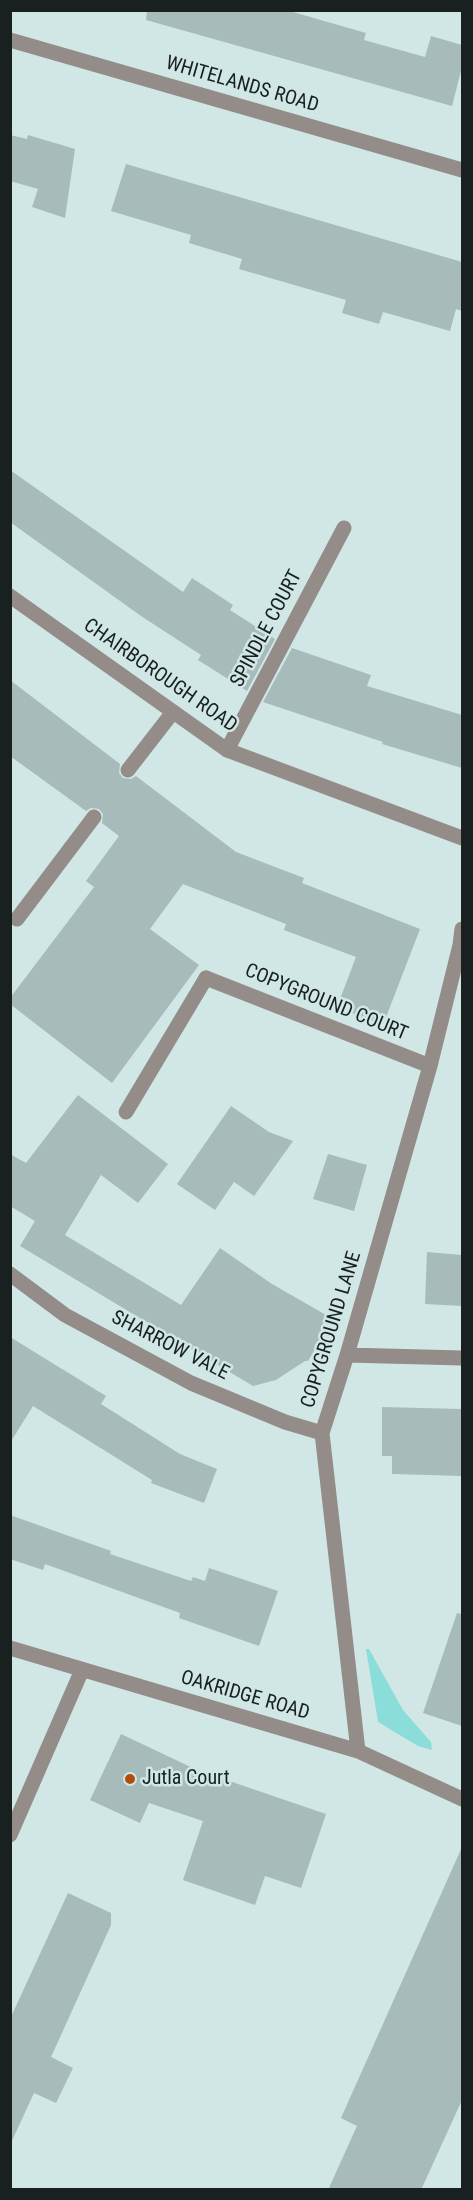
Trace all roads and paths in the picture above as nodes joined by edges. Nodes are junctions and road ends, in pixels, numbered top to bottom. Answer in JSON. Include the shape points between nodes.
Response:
{"nodes":[{"id":1,"x":10,"y":40,"type":"edge"},
{"id":2,"x":462,"y":170,"type":"edge"},
{"id":3,"x":344,"y":528,"type":"dead end"},
{"id":4,"x":10,"y":596,"type":"edge"},
{"id":5,"x":173,"y":712,"type":"junction"},
{"id":6,"x":227,"y":750,"type":"junction"},
{"id":7,"x":128,"y":770,"type":"dead end"},
{"id":8,"x":94,"y":817,"type":"dead end"},
{"id":9,"x":462,"y":838,"type":"edge"},
{"id":10,"x":17,"y":919,"type":"dead end"},
{"id":11,"x":462,"y":929,"type":"edge"},
{"id":12,"x":430,"y":1066,"type":"junction"},
{"id":13,"x":126,"y":1112,"type":"dead end"},
{"id":14,"x":10,"y":1274,"type":"edge"},
{"id":15,"x":347,"y":1355,"type":"junction"},
{"id":16,"x":462,"y":1358,"type":"edge"},
{"id":17,"x":322,"y":1433,"type":"junction"},
{"id":18,"x":10,"y":1648,"type":"edge"},
{"id":19,"x":82,"y":1670,"type":"junction"},
{"id":20,"x":358,"y":1751,"type":"junction"},
{"id":21,"x":462,"y":1799,"type":"edge"},
{"id":22,"x":10,"y":1835,"type":"edge"}],
"edges":[{"from":1,"to":2,"type":"street","name":"WHITELANDS ROAD"},
{"from":3,"to":6,"type":"street","name":"SPINDLE COURT"},
{"from":4,"to":5,"type":"street","name":"CHAIRBOROUGH ROAD"},
{"from":5,"to":6,"type":"street","name":"CHAIRBOROUGH ROAD"},
{"from":5,"to":7,"type":"street"},
{"from":6,"to":9,"type":"street","name":"CHAIRBOROUGH ROAD"},
{"from":8,"to":10,"type":"street"},
{"from":11,"to":12,"type":"street","name":"COPYGROUND LANE"},
{"from":12,"to":13,"type":"street","name":"COPYGROUND COURT","via":[[206,978]]},
{"from":12,"to":15,"type":"street","name":"COPYGROUND LANE"},
{"from":14,"to":17,"type":"street","name":"SHARROW VALE","via":[[65,1315],[191,1383]]},
{"from":15,"to":16,"type":"street"},
{"from":15,"to":17,"type":"street","name":"COPYGROUND LANE"},
{"from":17,"to":20,"type":"street","name":"COPYGROUND LANE"},
{"from":18,"to":19,"type":"street","name":"OAKRIDGE ROAD"},
{"from":19,"to":20,"type":"street","name":"OAKRIDGE ROAD"},
{"from":19,"to":22,"type":"street"},
{"from":20,"to":21,"type":"street","name":"OAKRIDGE ROAD"}]}
